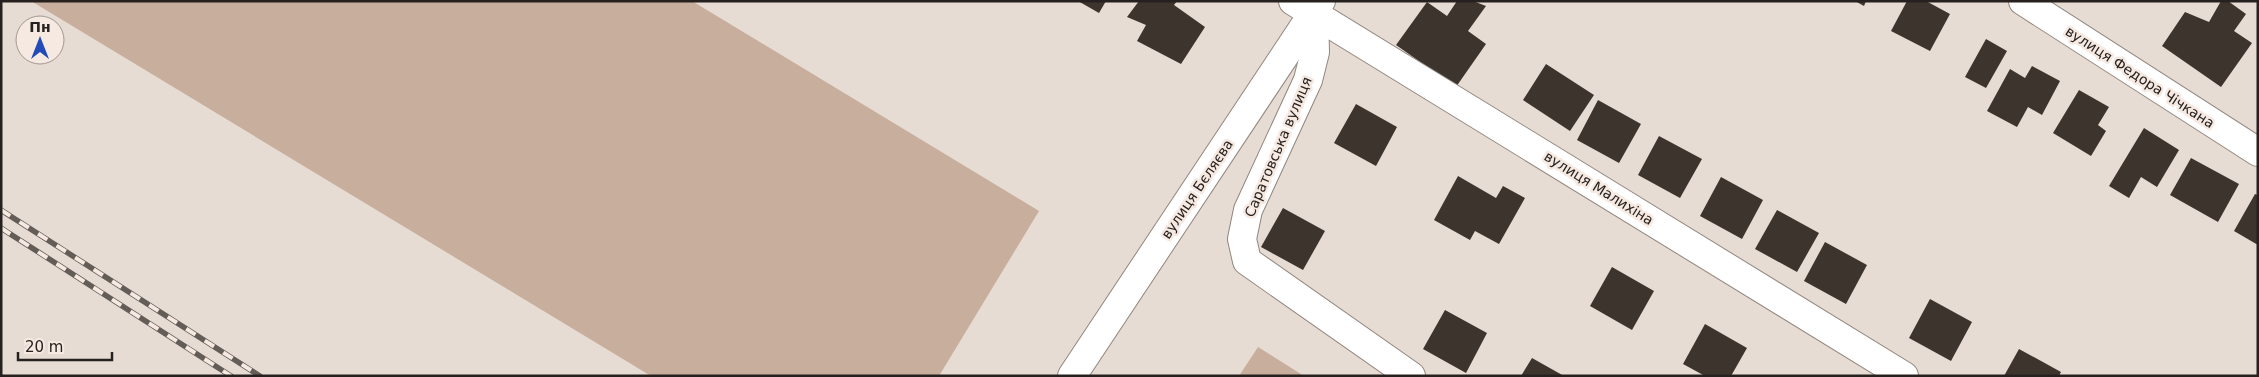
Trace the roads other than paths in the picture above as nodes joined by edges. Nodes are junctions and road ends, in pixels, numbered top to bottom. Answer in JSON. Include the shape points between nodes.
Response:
{"nodes":[{"id":1,"x":2023,"y":1,"type":"edge"},
{"id":2,"x":1309,"y":5,"type":"edge"},
{"id":3,"x":2258,"y":152,"type":"edge"},
{"id":4,"x":1072,"y":376,"type":"edge"},
{"id":5,"x":1411,"y":376,"type":"edge"},
{"id":6,"x":1904,"y":376,"type":"edge"}],
"edges":[{"from":1,"to":3,"type":"street","name":"вулиця Федора Чічкана"},
{"from":2,"to":4,"type":"street","name":"вулиця Бєляєва"},
{"from":2,"to":5,"type":"street","name":"Саратовська вулиця","via":[[1315,52],[1308,80],[1248,210],[1242,239],[1247,261]]},
{"from":2,"to":6,"type":"street","name":"вулиця Малихіна"}]}
